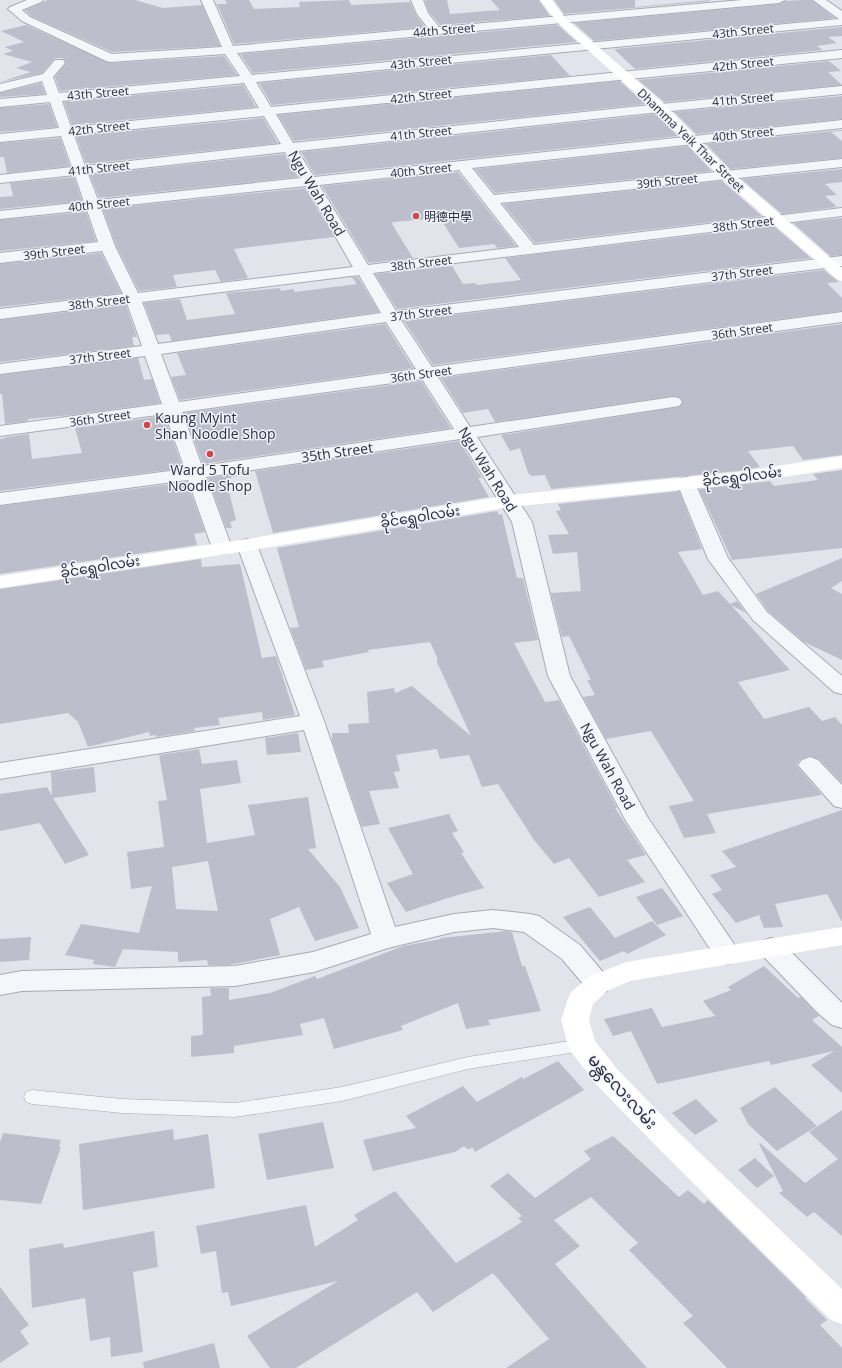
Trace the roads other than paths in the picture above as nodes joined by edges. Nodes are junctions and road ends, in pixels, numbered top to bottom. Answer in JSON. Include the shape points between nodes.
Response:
{"nodes":[{"id":1,"x":37,"y":0,"type":"edge"},
{"id":2,"x":207,"y":0,"type":"edge"},
{"id":3,"x":417,"y":0,"type":"edge"},
{"id":4,"x":546,"y":0,"type":"edge"},
{"id":5,"x":778,"y":0,"type":"edge"},
{"id":6,"x":819,"y":0,"type":"edge"},
{"id":7,"x":842,"y":16,"type":"edge"},
{"id":8,"x":561,"y":20,"type":"junction"},
{"id":9,"x":842,"y":22,"type":"edge"},
{"id":10,"x":436,"y":31,"type":"junction"},
{"id":11,"x":590,"y":46,"type":"junction"},
{"id":12,"x":229,"y":50,"type":"junction"},
{"id":13,"x":842,"y":54,"type":"edge"},
{"id":14,"x":59,"y":63,"type":"dead end"},
{"id":15,"x":623,"y":76,"type":"junction"},
{"id":16,"x":47,"y":77,"type":"junction"},
{"id":17,"x":248,"y":79,"type":"junction"},
{"id":18,"x":0,"y":88,"type":"edge"},
{"id":19,"x":842,"y":90,"type":"edge"},
{"id":20,"x":55,"y":98,"type":"junction"},
{"id":21,"x":0,"y":103,"type":"edge"},
{"id":22,"x":659,"y":106,"type":"junction"},
{"id":23,"x":268,"y":111,"type":"junction"},
{"id":24,"x":842,"y":124,"type":"edge"},
{"id":25,"x":67,"y":131,"type":"junction"},
{"id":26,"x":0,"y":138,"type":"edge"},
{"id":27,"x":690,"y":139,"type":"junction"},
{"id":28,"x":290,"y":148,"type":"junction"},
{"id":29,"x":842,"y":163,"type":"edge"},
{"id":30,"x":463,"y":166,"type":"junction"},
{"id":31,"x":80,"y":170,"type":"junction"},
{"id":32,"x":726,"y":175,"type":"junction"},
{"id":33,"x":0,"y":178,"type":"edge"},
{"id":34,"x":309,"y":181,"type":"junction"},
{"id":35,"x":491,"y":200,"type":"junction"},
{"id":36,"x":93,"y":205,"type":"junction"},
{"id":37,"x":842,"y":212,"type":"edge"},
{"id":38,"x":0,"y":215,"type":"edge"},
{"id":39,"x":776,"y":220,"type":"junction"},
{"id":40,"x":107,"y":246,"type":"junction"},
{"id":41,"x":530,"y":250,"type":"junction"},
{"id":42,"x":0,"y":258,"type":"edge"},
{"id":43,"x":842,"y":261,"type":"edge"},
{"id":44,"x":826,"y":263,"type":"junction"},
{"id":45,"x":363,"y":270,"type":"junction"},
{"id":46,"x":842,"y":276,"type":"edge"},
{"id":47,"x":133,"y":298,"type":"junction"},
{"id":48,"x":0,"y":314,"type":"edge"},
{"id":49,"x":391,"y":316,"type":"junction"},
{"id":50,"x":842,"y":317,"type":"edge"},
{"id":51,"x":152,"y":350,"type":"junction"},
{"id":52,"x":0,"y":369,"type":"edge"},
{"id":53,"x":429,"y":373,"type":"junction"},
{"id":54,"x":673,"y":402,"type":"dead end"},
{"id":55,"x":172,"y":408,"type":"junction"},
{"id":56,"x":0,"y":431,"type":"edge"},
{"id":57,"x":465,"y":433,"type":"junction"},
{"id":58,"x":842,"y":462,"type":"edge"},
{"id":59,"x":195,"y":473,"type":"junction"},
{"id":60,"x":686,"y":483,"type":"junction"},
{"id":61,"x":0,"y":499,"type":"edge"},
{"id":62,"x":510,"y":501,"type":"junction"},
{"id":63,"x":247,"y":545,"type":"junction"},
{"id":64,"x":222,"y":548,"type":"junction"},
{"id":65,"x":0,"y":582,"type":"edge"},
{"id":66,"x":840,"y":684,"type":"edge"},
{"id":67,"x":313,"y":721,"type":"junction"},
{"id":68,"x":810,"y":765,"type":"dead end"},
{"id":69,"x":0,"y":771,"type":"edge"},
{"id":70,"x":842,"y":800,"type":"edge"},
{"id":71,"x":842,"y":936,"type":"edge"},
{"id":72,"x":386,"y":939,"type":"junction"},
{"id":73,"x":771,"y":948,"type":"junction"},
{"id":74,"x":727,"y":954,"type":"junction"},
{"id":75,"x":598,"y":984,"type":"junction"},
{"id":76,"x":0,"y":985,"type":"edge"},
{"id":77,"x":842,"y":1018,"type":"edge"},
{"id":78,"x":582,"y":1045,"type":"junction"},
{"id":79,"x":32,"y":1098,"type":"dead end"},
{"id":80,"x":842,"y":1310,"type":"edge"}],
"edges":[{"from":1,"to":12,"type":"street","name":"44th Street","via":[[14,9],[26,19],[110,58]]},
{"from":2,"to":12,"type":"street","name":"Ngu Wah Road"},
{"from":3,"to":10,"type":"street","via":[[423,14]]},
{"from":4,"to":8,"type":"main road","name":"Dhamma Yeik Thar Street"},
{"from":5,"to":8,"type":"street","name":"44th Street"},
{"from":6,"to":7,"type":"street"},
{"from":8,"to":10,"type":"street","name":"44th Street"},
{"from":8,"to":11,"type":"main road","name":"Dhamma Yeik Thar Street"},
{"from":9,"to":11,"type":"street","name":"43th Street"},
{"from":10,"to":12,"type":"street","name":"44th Street"},
{"from":11,"to":15,"type":"main road","name":"Dhamma Yeik Thar Street"},
{"from":11,"to":17,"type":"street","name":"43th Street"},
{"from":12,"to":17,"type":"street","name":"Ngu Wah Road"},
{"from":13,"to":15,"type":"street","name":"42th Street"},
{"from":14,"to":16,"type":"street"},
{"from":15,"to":22,"type":"main road","name":"Dhamma Yeik Thar Street"},
{"from":15,"to":23,"type":"street","name":"42th Street"},
{"from":16,"to":18,"type":"street"},
{"from":16,"to":20,"type":"street"},
{"from":17,"to":20,"type":"street","name":"43th Street"},
{"from":17,"to":23,"type":"street","name":"Ngu Wah Road"},
{"from":19,"to":22,"type":"street","name":"41th Street"},
{"from":20,"to":21,"type":"street","name":"43th Street"},
{"from":20,"to":25,"type":"street"},
{"from":22,"to":27,"type":"main road","name":"Dhamma Yeik Thar Street"},
{"from":22,"to":28,"type":"street","name":"41th Street"},
{"from":23,"to":25,"type":"street","name":"42th Street"},
{"from":23,"to":28,"type":"street","name":"Ngu Wah Road"},
{"from":24,"to":27,"type":"street","name":"40th Street"},
{"from":25,"to":26,"type":"street","name":"42th Street"},
{"from":25,"to":31,"type":"street"},
{"from":27,"to":30,"type":"street","name":"40th Street"},
{"from":27,"to":32,"type":"main road","name":"Dhamma Yeik Thar Street"},
{"from":28,"to":31,"type":"street","name":"41th Street"},
{"from":28,"to":34,"type":"street","name":"Ngu Wah Road"},
{"from":29,"to":32,"type":"street","name":"39th Street"},
{"from":30,"to":34,"type":"street","name":"40th Street"},
{"from":30,"to":35,"type":"street"},
{"from":31,"to":33,"type":"street","name":"41th Street"},
{"from":31,"to":36,"type":"street"},
{"from":32,"to":35,"type":"street","name":"39th Street"},
{"from":32,"to":39,"type":"main road","name":"Dhamma Yeik Thar Street"},
{"from":34,"to":36,"type":"street","name":"40th Street"},
{"from":34,"to":45,"type":"street","name":"Ngu Wah Road"},
{"from":35,"to":41,"type":"street"},
{"from":36,"to":38,"type":"street","name":"40th Street"},
{"from":36,"to":40,"type":"street"},
{"from":37,"to":39,"type":"street","name":"38th Street"},
{"from":39,"to":41,"type":"street","name":"38th Street"},
{"from":39,"to":44,"type":"main road","name":"Dhamma Yeik Thar Street"},
{"from":40,"to":42,"type":"street","name":"39th Street"},
{"from":40,"to":47,"type":"street"},
{"from":41,"to":45,"type":"street","name":"38th Street"},
{"from":43,"to":44,"type":"street","name":"37th Street"},
{"from":44,"to":46,"type":"main road","name":"Dhamma Yeik Thar Street"},
{"from":44,"to":49,"type":"street","name":"37th Street"},
{"from":45,"to":47,"type":"street","name":"38th Street"},
{"from":45,"to":49,"type":"street","name":"Ngu Wah Road"},
{"from":47,"to":48,"type":"street","name":"38th Street"},
{"from":47,"to":51,"type":"street"},
{"from":49,"to":51,"type":"street","name":"37th Street"},
{"from":49,"to":53,"type":"street","name":"Ngu Wah Road"},
{"from":50,"to":53,"type":"street","name":"36th Street"},
{"from":51,"to":52,"type":"street","name":"37th Street"},
{"from":51,"to":55,"type":"street"},
{"from":53,"to":55,"type":"street","name":"36th Street"},
{"from":53,"to":57,"type":"street","name":"Ngu Wah Road"},
{"from":54,"to":57,"type":"street","name":"35th Street"},
{"from":55,"to":56,"type":"street","name":"36th Street"},
{"from":55,"to":59,"type":"street"},
{"from":57,"to":59,"type":"street","name":"35th Street"},
{"from":57,"to":62,"type":"street","name":"Ngu Wah Road"},
{"from":58,"to":60,"type":"main road","name":"ခိုင်ရွှေဝါလမ်း"},
{"from":59,"to":61,"type":"street","name":"35th Street"},
{"from":59,"to":64,"type":"street"},
{"from":60,"to":62,"type":"main road","name":"ခိုင်ရွှေဝါလမ်း"},
{"from":60,"to":66,"type":"street","via":[[718,559],[760,616]]},
{"from":62,"to":63,"type":"main road","name":"ခိုင်ရွှေဝါလမ်း"},
{"from":62,"to":74,"type":"street","name":"Ngu Wah Road","via":[[522,522],[559,676],[638,821]]},
{"from":63,"to":64,"type":"main road","name":"ခိုင်ရွှေဝါလမ်း"},
{"from":63,"to":67,"type":"street"},
{"from":64,"to":65,"type":"main road","name":"ခိုင်ရွှေဝါလမ်း"},
{"from":67,"to":69,"type":"street"},
{"from":67,"to":72,"type":"street"},
{"from":68,"to":70,"type":"street"},
{"from":71,"to":73,"type":"main road","name":"မန္တလေးလမ်း"},
{"from":72,"to":75,"type":"street","via":[[454,923],[492,919],[530,923],[571,952]]},
{"from":72,"to":76,"type":"street","via":[[314,962],[235,976],[22,981]]},
{"from":73,"to":74,"type":"main road","name":"မန္တလေးလမ်း"},
{"from":73,"to":77,"type":"street"},
{"from":74,"to":75,"type":"main road","name":"မန္တလေးလမ်း","via":[[626,972]]},
{"from":75,"to":78,"type":"main road","name":"မန္တလေးလမ်း","via":[[581,999],[575,1020]]},
{"from":78,"to":79,"type":"lane","via":[[468,1063],[342,1094],[235,1110],[122,1106]]},
{"from":78,"to":80,"type":"main road","name":"မန္တလေးလမ်း","via":[[607,1077],[662,1134]]}]}
